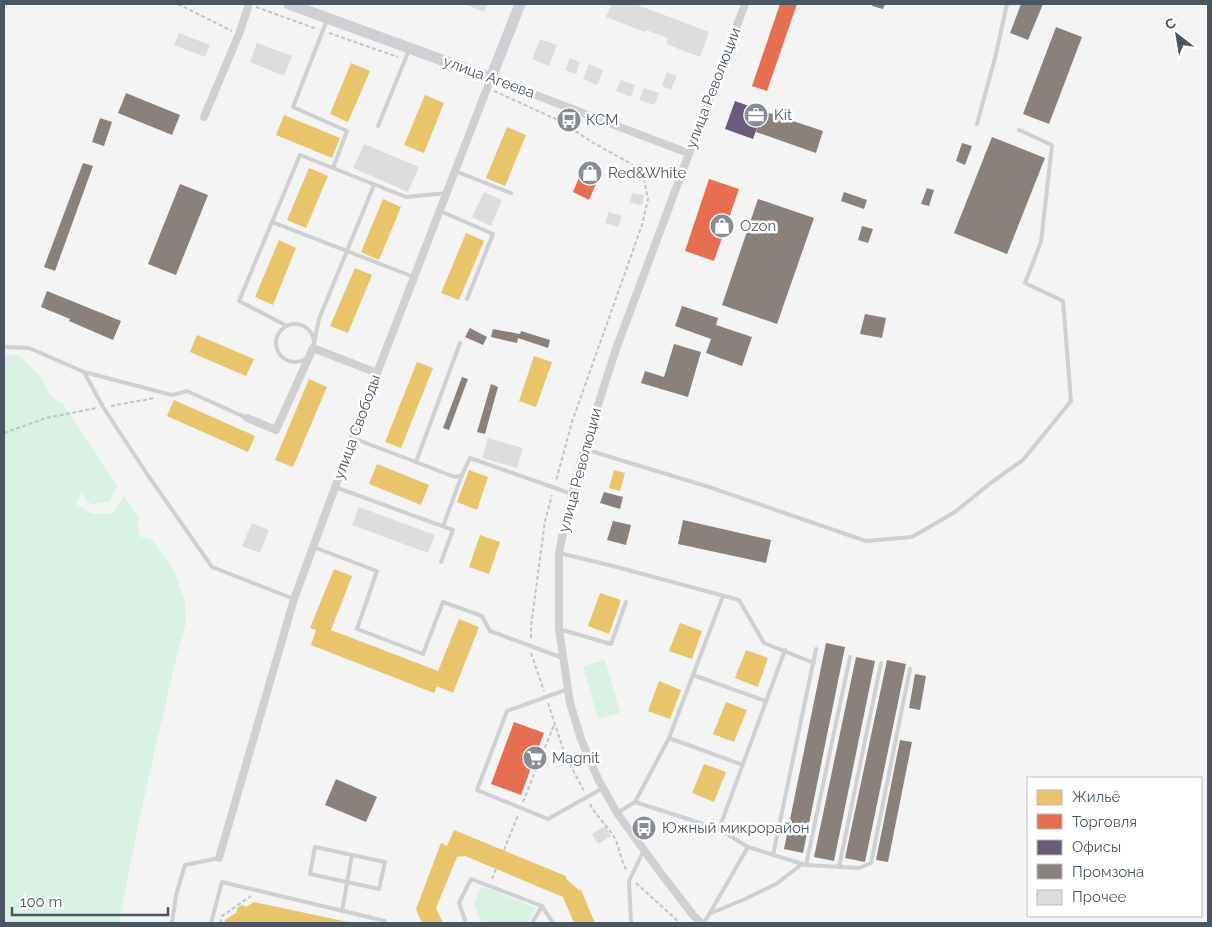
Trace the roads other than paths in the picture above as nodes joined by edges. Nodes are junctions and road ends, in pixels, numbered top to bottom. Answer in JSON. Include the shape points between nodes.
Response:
{"nodes":[{"id":1,"x":249,"y":4,"type":"edge"},
{"id":2,"x":289,"y":4,"type":"edge"},
{"id":3,"x":520,"y":4,"type":"edge"},
{"id":4,"x":745,"y":4,"type":"edge"},
{"id":5,"x":1007,"y":4,"type":"edge"},
{"id":6,"x":328,"y":18,"type":"junction"},
{"id":7,"x":410,"y":48,"type":"junction"},
{"id":8,"x":490,"y":83,"type":"junction"},
{"id":9,"x":204,"y":117,"type":"dead end"},
{"id":10,"x":977,"y":124,"type":"dead end"},
{"id":11,"x":378,"y":126,"type":"dead end"},
{"id":12,"x":1019,"y":130,"type":"dead end"},
{"id":13,"x":688,"y":153,"type":"junction"},
{"id":14,"x":333,"y":168,"type":"junction"},
{"id":15,"x":455,"y":171,"type":"junction"},
{"id":16,"x":374,"y":185,"type":"junction"},
{"id":17,"x":447,"y":193,"type":"junction"},
{"id":18,"x":511,"y":193,"type":"dead end"},
{"id":19,"x":440,"y":211,"type":"junction"},
{"id":20,"x":272,"y":222,"type":"junction"},
{"id":21,"x":347,"y":251,"type":"junction"},
{"id":22,"x":414,"y":277,"type":"junction"},
{"id":23,"x":467,"y":299,"type":"dead end"},
{"id":24,"x":287,"y":326,"type":"junction"},
{"id":25,"x":460,"y":342,"type":"dead end"},
{"id":26,"x":4,"y":347,"type":"edge"},
{"id":27,"x":313,"y":348,"type":"junction"},
{"id":28,"x":84,"y":372,"type":"junction"},
{"id":29,"x":377,"y":372,"type":"junction"},
{"id":30,"x":247,"y":418,"type":"joint"},
{"id":31,"x":353,"y":438,"type":"junction"},
{"id":32,"x":584,"y":449,"type":"junction"},
{"id":33,"x":416,"y":462,"type":"junction"},
{"id":34,"x":462,"y":475,"type":"junction"},
{"id":35,"x":335,"y":487,"type":"junction"},
{"id":36,"x":572,"y":494,"type":"junction"},
{"id":37,"x":443,"y":526,"type":"junction"},
{"id":38,"x":313,"y":547,"type":"junction"},
{"id":39,"x":559,"y":553,"type":"junction"},
{"id":40,"x":441,"y":562,"type":"dead end"},
{"id":41,"x":723,"y":596,"type":"junction"},
{"id":42,"x":294,"y":599,"type":"junction"},
{"id":43,"x":626,"y":602,"type":"dead end"},
{"id":44,"x":559,"y":629,"type":"junction"},
{"id":45,"x":816,"y":649,"type":"dead end"},
{"id":46,"x":785,"y":650,"type":"junction"},
{"id":47,"x":850,"y":657,"type":"dead end"},
{"id":48,"x":564,"y":658,"type":"junction"},
{"id":49,"x":814,"y":663,"type":"junction"},
{"id":50,"x":880,"y":663,"type":"dead end"},
{"id":51,"x":910,"y":669,"type":"dead end"},
{"id":52,"x":693,"y":675,"type":"junction"},
{"id":53,"x":568,"y":689,"type":"junction"},
{"id":54,"x":766,"y":701,"type":"junction"},
{"id":55,"x":669,"y":738,"type":"junction"},
{"id":56,"x":743,"y":765,"type":"junction"},
{"id":57,"x":604,"y":788,"type":"junction"},
{"id":58,"x":635,"y":802,"type":"junction"},
{"id":59,"x":617,"y":813,"type":"junction"},
{"id":60,"x":719,"y":829,"type":"junction"},
{"id":61,"x":748,"y":847,"type":"junction"},
{"id":62,"x":644,"y":850,"type":"junction"},
{"id":63,"x":352,"y":855,"type":"junction"},
{"id":64,"x":773,"y":855,"type":"junction"},
{"id":65,"x":219,"y":858,"type":"joint"},
{"id":66,"x":804,"y":864,"type":"junction"},
{"id":67,"x":839,"y":867,"type":"junction"},
{"id":68,"x":347,"y":882,"type":"junction"},
{"id":69,"x":542,"y":906,"type":"junction"},
{"id":70,"x":342,"y":911,"type":"junction"},
{"id":71,"x":709,"y":914,"type":"junction"},
{"id":72,"x":385,"y":921,"type":"dead end"},
{"id":73,"x":172,"y":923,"type":"edge"},
{"id":74,"x":211,"y":923,"type":"edge"},
{"id":75,"x":466,"y":923,"type":"edge"},
{"id":76,"x":532,"y":923,"type":"edge"},
{"id":77,"x":553,"y":923,"type":"edge"},
{"id":78,"x":630,"y":923,"type":"edge"},
{"id":79,"x":702,"y":923,"type":"edge"}],
"edges":[{"from":1,"to":9,"type":"street"},
{"from":2,"to":6,"type":"street","name":"улица Агеева"},
{"from":3,"to":8,"type":"street","name":"улица Свободы"},
{"from":4,"to":13,"type":"street","name":"улица Революции"},
{"from":5,"to":10,"type":"lane"},
{"from":6,"to":7,"type":"street","name":"улица Агеева"},
{"from":6,"to":14,"type":"lane","via":[[293,107],[347,131]]},
{"from":7,"to":8,"type":"street","name":"улица Агеева"},
{"from":7,"to":11,"type":"lane"},
{"from":8,"to":13,"type":"street","name":"улица Агеева"},
{"from":8,"to":15,"type":"street","name":"улица Свободы"},
{"from":12,"to":32,"type":"lane","via":[[1052,145],[1041,242],[1025,283],[1063,301],[1071,401],[1024,460],[955,512],[912,537],[866,541]]},
{"from":13,"to":32,"type":"street","name":"улица Революции","via":[[616,349]]},
{"from":14,"to":16,"type":"lane"},
{"from":14,"to":20,"type":"lane","via":[[300,155]]},
{"from":15,"to":17,"type":"street","name":"улица Свободы"},
{"from":15,"to":18,"type":"lane"},
{"from":16,"to":17,"type":"lane","via":[[406,197]]},
{"from":16,"to":21,"type":"lane"},
{"from":17,"to":19,"type":"street","name":"улица Свободы"},
{"from":19,"to":22,"type":"street","name":"улица Свободы"},
{"from":19,"to":23,"type":"lane","via":[[493,234]]},
{"from":20,"to":21,"type":"lane"},
{"from":20,"to":24,"type":"lane","via":[[239,301]]},
{"from":21,"to":22,"type":"lane"},
{"from":21,"to":27,"type":"lane","via":[[319,319]]},
{"from":22,"to":29,"type":"street","name":"улица Свободы"},
{"from":24,"to":27,"type":"lane","via":[[305,327],[312,336]]},
{"from":24,"to":27,"type":"lane","via":[[276,340],[282,357],[300,361]]},
{"from":25,"to":33,"type":"lane"},
{"from":26,"to":28,"type":"lane","via":[[29,348]]},
{"from":27,"to":29,"type":"street"},
{"from":27,"to":30,"type":"street","via":[[276,430]]},
{"from":28,"to":30,"type":"lane","via":[[172,395],[187,391]]},
{"from":28,"to":42,"type":"lane","via":[[103,407],[212,567]]},
{"from":29,"to":31,"type":"street","name":"улица Свободы"},
{"from":31,"to":33,"type":"lane"},
{"from":31,"to":35,"type":"street","name":"улица Свободы"},
{"from":32,"to":36,"type":"street","name":"улица Революции"},
{"from":33,"to":34,"type":"lane","via":[[455,477]]},
{"from":34,"to":36,"type":"lane","via":[[470,458]]},
{"from":34,"to":37,"type":"lane"},
{"from":35,"to":37,"type":"lane"},
{"from":35,"to":38,"type":"street","name":"улица Свободы"},
{"from":36,"to":39,"type":"street","name":"улица Революции"},
{"from":37,"to":40,"type":"lane","via":[[453,530]]},
{"from":38,"to":42,"type":"street","name":"улица Свободы"},
{"from":38,"to":48,"type":"lane","via":[[377,571],[357,629],[423,654],[444,602],[482,616],[490,631]]},
{"from":39,"to":41,"type":"lane"},
{"from":39,"to":44,"type":"street","name":"улица Революции"},
{"from":41,"to":46,"type":"lane","via":[[739,600],[764,643]]},
{"from":41,"to":52,"type":"lane"},
{"from":42,"to":65,"type":"street","name":"улица Свободы"},
{"from":43,"to":44,"type":"lane","via":[[611,644]]},
{"from":44,"to":48,"type":"street","name":"улица Революции"},
{"from":45,"to":49,"type":"lane"},
{"from":46,"to":49,"type":"lane"},
{"from":46,"to":54,"type":"lane"},
{"from":47,"to":66,"type":"lane"},
{"from":48,"to":53,"type":"street","name":"улица Революции"},
{"from":49,"to":64,"type":"lane"},
{"from":50,"to":67,"type":"lane"},
{"from":51,"to":67,"type":"lane","via":[[871,863],[859,868]]},
{"from":52,"to":54,"type":"lane"},
{"from":52,"to":55,"type":"lane"},
{"from":53,"to":57,"type":"street","name":"улица Революции","via":[[581,739]]},
{"from":53,"to":57,"type":"lane","via":[[507,711],[477,790],[548,819]]},
{"from":54,"to":56,"type":"lane"},
{"from":55,"to":56,"type":"lane"},
{"from":55,"to":58,"type":"lane"},
{"from":56,"to":60,"type":"lane"},
{"from":57,"to":59,"type":"street","name":"улица Революции"},
{"from":58,"to":59,"type":"lane"},
{"from":58,"to":60,"type":"lane"},
{"from":59,"to":62,"type":"street","name":"улица Революции"},
{"from":60,"to":61,"type":"lane"},
{"from":61,"to":64,"type":"lane"},
{"from":61,"to":71,"type":"lane"},
{"from":62,"to":78,"type":"lane","via":[[629,881]]},
{"from":62,"to":79,"type":"street","name":"улица Революции"},
{"from":63,"to":68,"type":"lane"},
{"from":63,"to":68,"type":"lane","via":[[385,862],[379,889]]},
{"from":63,"to":68,"type":"lane","via":[[315,847],[310,874]]},
{"from":64,"to":66,"type":"lane"},
{"from":65,"to":73,"type":"lane","via":[[185,865]]},
{"from":66,"to":67,"type":"lane"},
{"from":66,"to":71,"type":"lane","via":[[776,884]]},
{"from":68,"to":70,"type":"lane"},
{"from":69,"to":75,"type":"lane","via":[[471,879],[459,903]]},
{"from":69,"to":76,"type":"lane"},
{"from":69,"to":77,"type":"lane"},
{"from":70,"to":72,"type":"lane"},
{"from":70,"to":74,"type":"lane","via":[[222,882]]},
{"from":71,"to":79,"type":"lane"}]}
